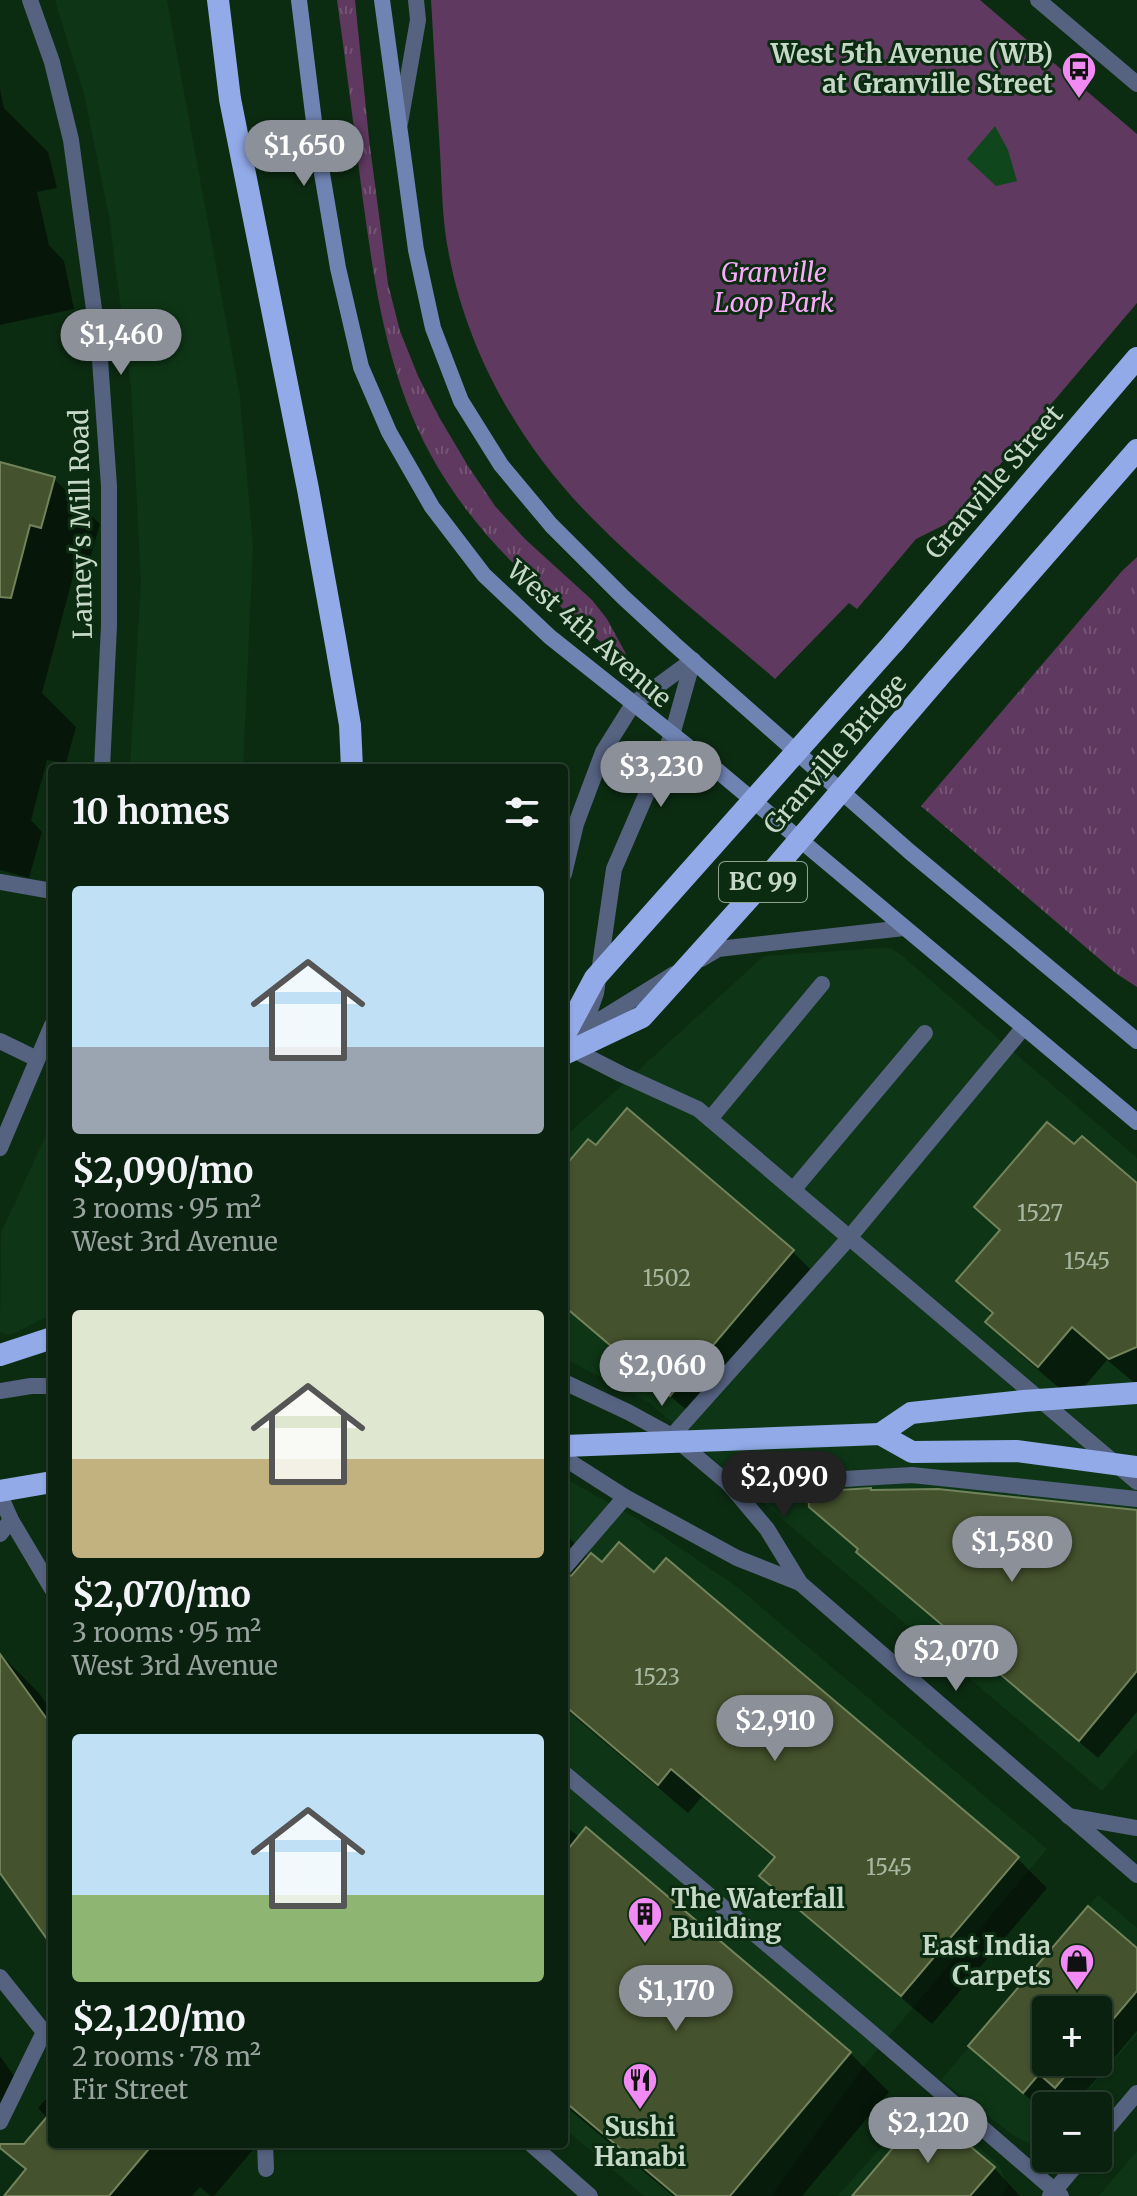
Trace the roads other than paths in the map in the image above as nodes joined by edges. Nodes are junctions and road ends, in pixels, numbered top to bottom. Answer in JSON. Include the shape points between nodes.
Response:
{"nodes":[{"id":1,"x":30,"y":0,"type":"edge"},
{"id":2,"x":218,"y":0,"type":"edge"},
{"id":3,"x":299,"y":0,"type":"edge"},
{"id":4,"x":382,"y":0,"type":"edge"},
{"id":5,"x":416,"y":0,"type":"edge"},
{"id":6,"x":1038,"y":0,"type":"edge"},
{"id":7,"x":1137,"y":84,"type":"edge"},
{"id":8,"x":399,"y":128,"type":"junction"},
{"id":9,"x":1137,"y":358,"type":"edge"},
{"id":10,"x":1137,"y":450,"type":"edge"},
{"id":11,"x":894,"y":642,"type":"joint"},
{"id":12,"x":693,"y":660,"type":"junction"},
{"id":13,"x":633,"y":704,"type":"junction"},
{"id":14,"x":672,"y":735,"type":"junction"},
{"id":15,"x":102,"y":764,"type":"edge"},
{"id":16,"x":352,"y":764,"type":"edge"},
{"id":17,"x":568,"y":857,"type":"edge"},
{"id":18,"x":0,"y":882,"type":"edge"},
{"id":19,"x":48,"y":890,"type":"edge"},
{"id":20,"x":904,"y":928,"type":"junction"},
{"id":21,"x":822,"y":984,"type":"dead end"},
{"id":22,"x":1024,"y":1027,"type":"junction"},
{"id":23,"x":925,"y":1033,"type":"dead end"},
{"id":24,"x":48,"y":1034,"type":"edge"},
{"id":25,"x":0,"y":1041,"type":"edge"},
{"id":26,"x":1137,"y":1041,"type":"edge"},
{"id":27,"x":568,"y":1042,"type":"edge"},
{"id":28,"x":37,"y":1059,"type":"junction"},
{"id":29,"x":710,"y":1119,"type":"junction"},
{"id":30,"x":1137,"y":1122,"type":"edge"},
{"id":31,"x":0,"y":1148,"type":"edge"},
{"id":32,"x":793,"y":1190,"type":"junction"},
{"id":33,"x":849,"y":1238,"type":"junction"},
{"id":34,"x":48,"y":1335,"type":"edge"},
{"id":35,"x":0,"y":1355,"type":"edge"},
{"id":36,"x":48,"y":1377,"type":"edge"},
{"id":37,"x":568,"y":1384,"type":"edge"},
{"id":38,"x":31,"y":1386,"type":"junction"},
{"id":39,"x":48,"y":1386,"type":"edge"},
{"id":40,"x":0,"y":1391,"type":"edge"},
{"id":41,"x":1137,"y":1393,"type":"edge"},
{"id":42,"x":880,"y":1434,"type":"junction"},
{"id":43,"x":672,"y":1436,"type":"junction"},
{"id":44,"x":568,"y":1446,"type":"edge"},
{"id":45,"x":568,"y":1461,"type":"edge"},
{"id":46,"x":1137,"y":1467,"type":"edge"},
{"id":47,"x":1137,"y":1482,"type":"edge"},
{"id":48,"x":48,"y":1483,"type":"edge"},
{"id":49,"x":729,"y":1484,"type":"junction"},
{"id":50,"x":0,"y":1493,"type":"edge"},
{"id":51,"x":625,"y":1497,"type":"junction"},
{"id":52,"x":1137,"y":1499,"type":"edge"},
{"id":53,"x":11,"y":1520,"type":"junction"},
{"id":54,"x":0,"y":1534,"type":"edge"},
{"id":55,"x":568,"y":1563,"type":"edge"},
{"id":56,"x":48,"y":1582,"type":"edge"},
{"id":57,"x":800,"y":1583,"type":"junction"},
{"id":58,"x":568,"y":1776,"type":"edge"},
{"id":59,"x":1067,"y":1816,"type":"junction"},
{"id":60,"x":1137,"y":1828,"type":"edge"},
{"id":61,"x":1137,"y":1875,"type":"edge"},
{"id":62,"x":0,"y":1977,"type":"edge"},
{"id":63,"x":48,"y":2032,"type":"edge"},
{"id":64,"x":1137,"y":2093,"type":"edge"},
{"id":65,"x":0,"y":2122,"type":"edge"},
{"id":66,"x":1112,"y":2122,"type":"edge"},
{"id":67,"x":265,"y":2148,"type":"edge"},
{"id":68,"x":536,"y":2148,"type":"edge"},
{"id":69,"x":266,"y":2169,"type":"dead end"},
{"id":70,"x":1072,"y":2172,"type":"edge"},
{"id":71,"x":1055,"y":2194,"type":"edge"},
{"id":72,"x":590,"y":2196,"type":"edge"}],
"edges":[{"from":1,"to":15,"type":"street","name":"Lamey's Mill Road","via":[[71,140],[99,346],[109,486]]},
{"from":2,"to":16,"type":"highway","via":[[230,99],[311,505],[350,725]]},
{"from":3,"to":13,"type":"main road","name":"West 4th Avenue","via":[[338,268],[361,367],[389,432],[432,507],[484,575]]},
{"from":4,"to":8,"type":"main road","name":"West 4th Avenue"},
{"from":5,"to":8,"type":"street","via":[[418,20]]},
{"from":6,"to":7,"type":"street"},
{"from":8,"to":12,"type":"main road","name":"West 4th Avenue","via":[[433,328],[461,401],[501,465],[551,525]]},
{"from":9,"to":11,"type":"highway","name":"Granville Street","number":"BC 99"},
{"from":10,"to":27,"type":"highway","name":"Granville Bridge","number":"BC 99","bridge":true,"via":[[642,1017]]},
{"from":11,"to":27,"type":"highway","name":"Granville Bridge","number":"BC 99","bridge":true,"via":[[595,978]]},
{"from":12,"to":13,"type":"street"},
{"from":12,"to":14,"type":"street"},
{"from":12,"to":26,"type":"main road","name":"West 4th Avenue","via":[[910,852]]},
{"from":13,"to":14,"type":"main road","name":"West 4th Avenue"},
{"from":13,"to":17,"type":"street","via":[[603,752]]},
{"from":14,"to":20,"type":"main road","name":"West 4th Avenue"},
{"from":14,"to":27,"type":"street","via":[[614,869],[596,993]]},
{"from":18,"to":19,"type":"street"},
{"from":20,"to":22,"type":"main road","name":"West 4th Avenue"},
{"from":20,"to":27,"type":"street","via":[[718,949]]},
{"from":21,"to":29,"type":"street"},
{"from":22,"to":30,"type":"main road","name":"West 4th Avenue"},
{"from":22,"to":33,"type":"street"},
{"from":23,"to":32,"type":"street"},
{"from":24,"to":28,"type":"street"},
{"from":25,"to":28,"type":"street"},
{"from":27,"to":29,"type":"street"},
{"from":28,"to":31,"type":"street"},
{"from":29,"to":32,"type":"street"},
{"from":32,"to":33,"type":"street"},
{"from":33,"to":43,"type":"street"},
{"from":33,"to":47,"type":"street"},
{"from":34,"to":35,"type":"highway"},
{"from":36,"to":38,"type":"street"},
{"from":37,"to":43,"type":"street"},
{"from":38,"to":39,"type":"street"},
{"from":38,"to":40,"type":"street"},
{"from":41,"to":42,"type":"highway","bridge":true,"via":[[911,1413]]},
{"from":42,"to":44,"type":"highway","bridge":true},
{"from":42,"to":46,"type":"highway","bridge":true,"via":[[912,1452],[1016,1451]]},
{"from":43,"to":49,"type":"street"},
{"from":45,"to":51,"type":"street"},
{"from":48,"to":50,"type":"highway"},
{"from":49,"to":52,"type":"street","via":[[912,1475]]},
{"from":49,"to":57,"type":"street","via":[[767,1529]]},
{"from":50,"to":53,"type":"street"},
{"from":51,"to":55,"type":"street"},
{"from":51,"to":57,"type":"street","via":[[737,1558]]},
{"from":53,"to":54,"type":"street"},
{"from":53,"to":56,"type":"street"},
{"from":57,"to":59,"type":"street"},
{"from":58,"to":71,"type":"street"},
{"from":59,"to":60,"type":"street"},
{"from":59,"to":61,"type":"street"},
{"from":62,"to":63,"type":"street"},
{"from":63,"to":65,"type":"street"},
{"from":64,"to":66,"type":"street"},
{"from":67,"to":69,"type":"street"},
{"from":68,"to":72,"type":"street"},
{"from":70,"to":71,"type":"street"}]}
